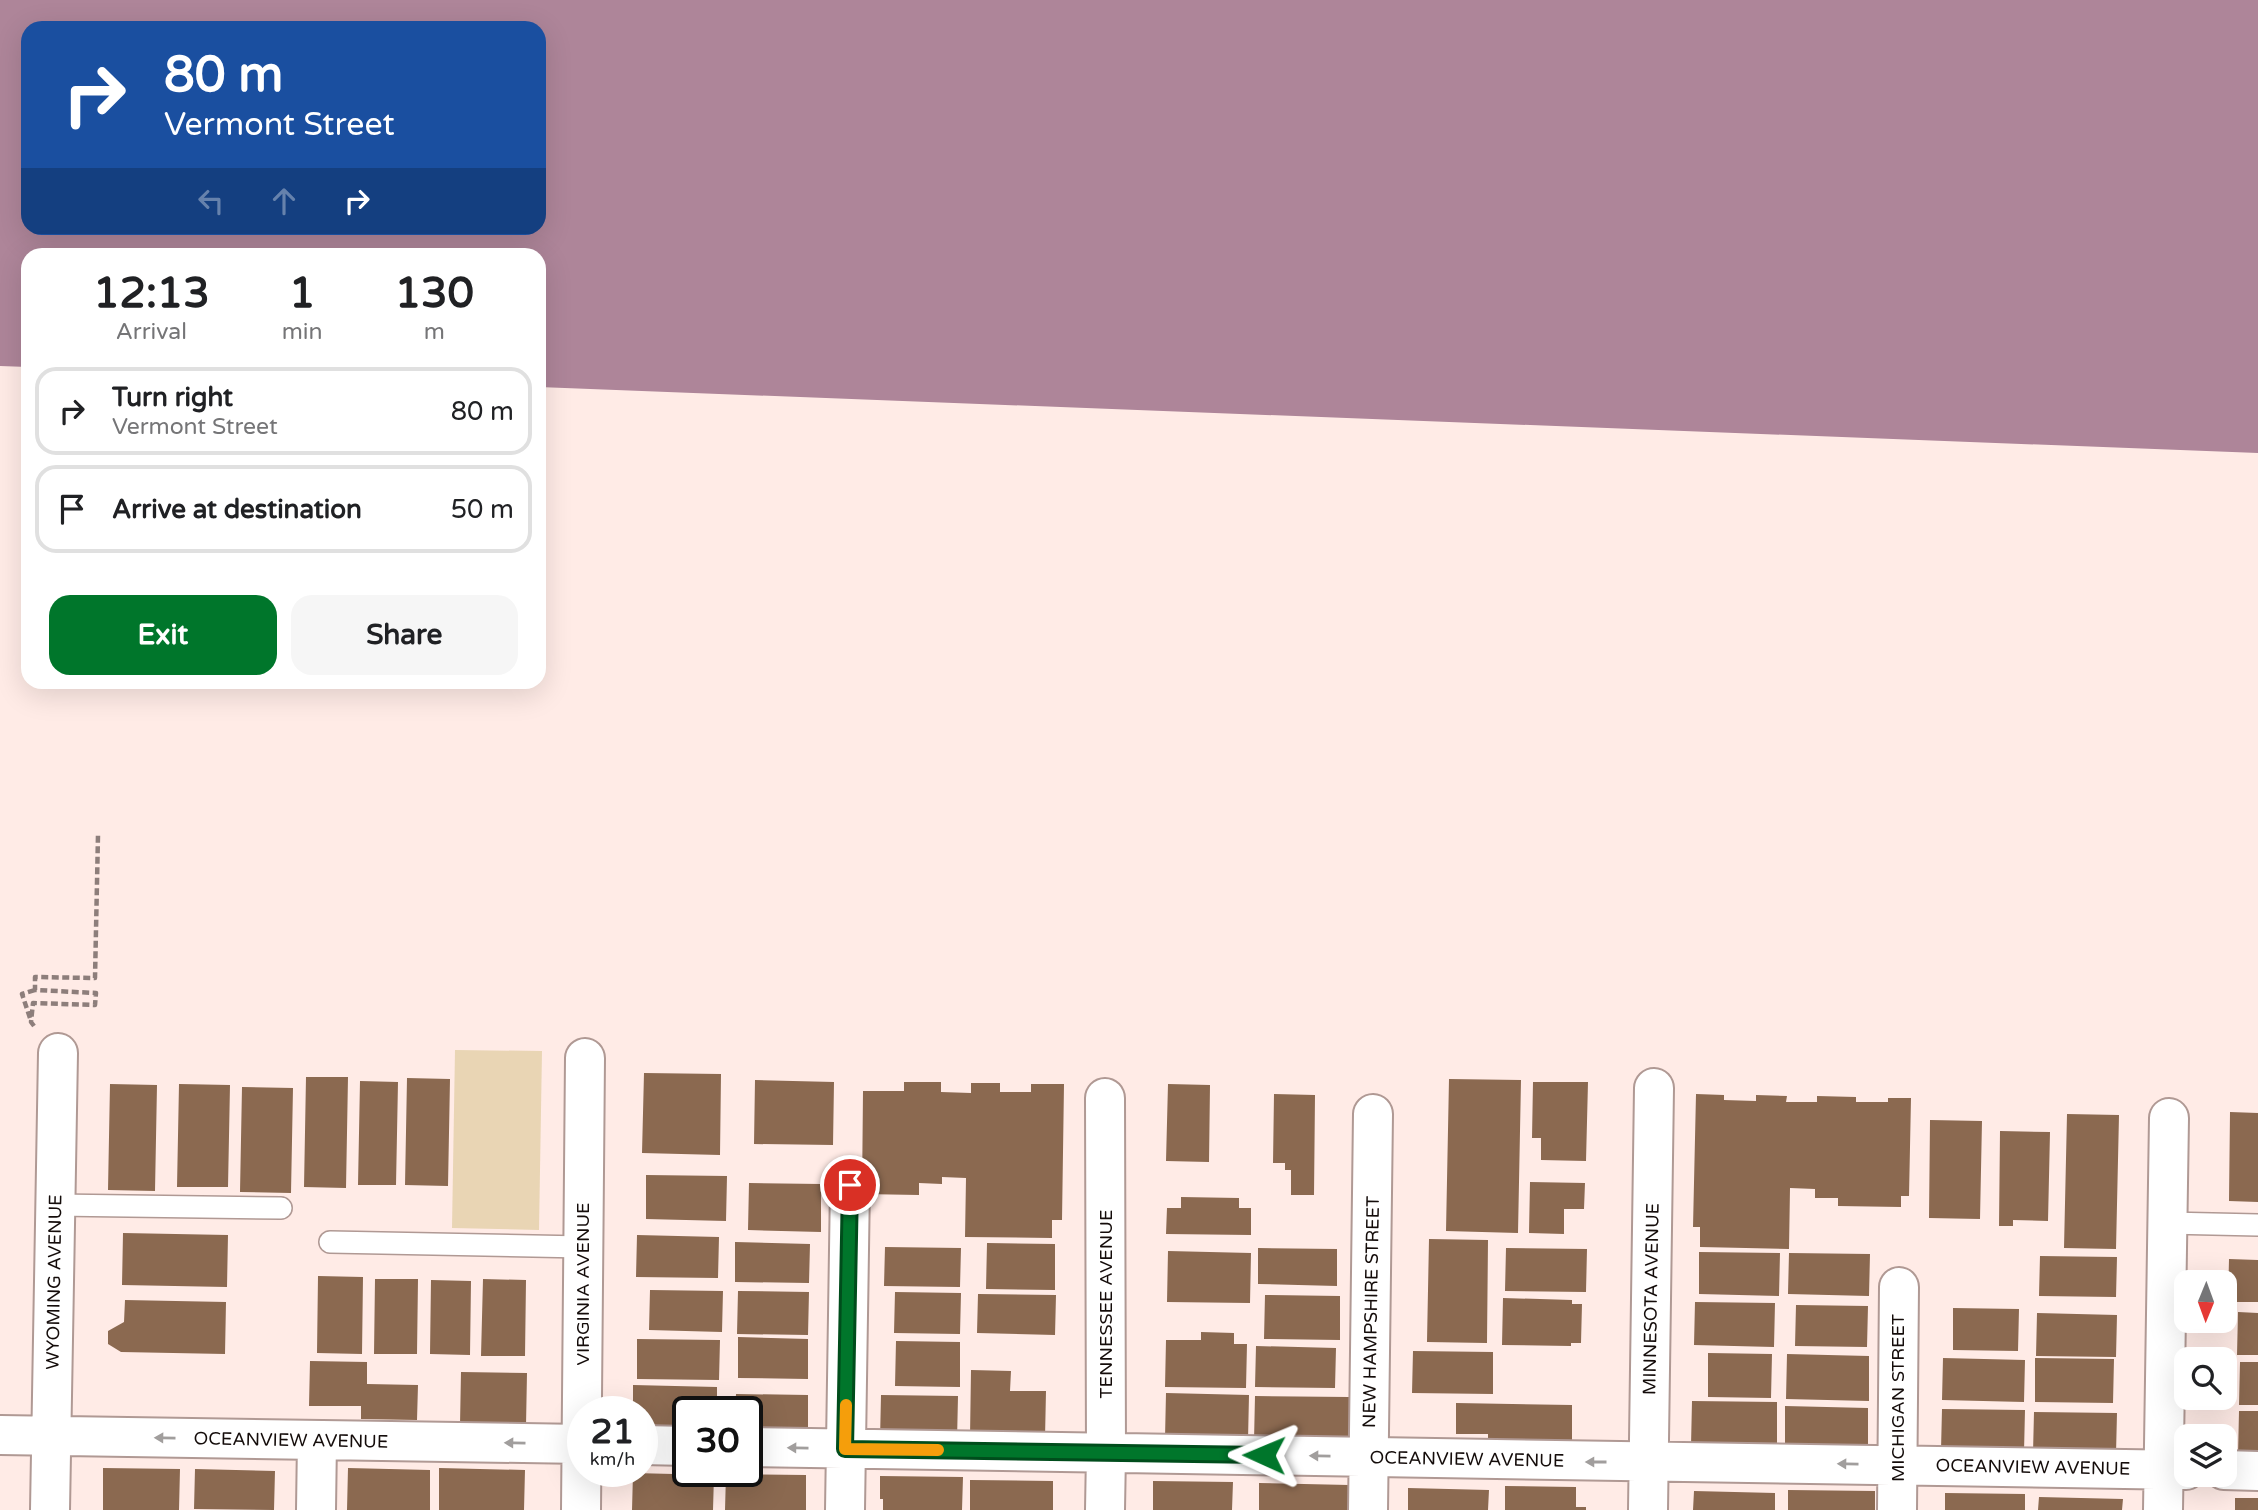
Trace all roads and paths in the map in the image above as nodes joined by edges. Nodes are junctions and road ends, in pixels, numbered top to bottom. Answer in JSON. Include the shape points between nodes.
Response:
{"nodes":[{"id":1,"x":98,"y":835,"type":"dead end"},
{"id":2,"x":35,"y":990,"type":"junction"},
{"id":3,"x":31,"y":1022,"type":"junction"},
{"id":4,"x":58,"y":1053,"type":"joint"},
{"id":5,"x":585,"y":1058,"type":"dead end"},
{"id":6,"x":1654,"y":1088,"type":"dead end"},
{"id":7,"x":1105,"y":1098,"type":"dead end"},
{"id":8,"x":1373,"y":1114,"type":"dead end"},
{"id":9,"x":2169,"y":1118,"type":"dead end"},
{"id":10,"x":850,"y":1185,"type":"dead end"},
{"id":11,"x":55,"y":1205,"type":"junction"},
{"id":12,"x":281,"y":1208,"type":"dead end"},
{"id":13,"x":2167,"y":1223,"type":"junction"},
{"id":14,"x":2258,"y":1224,"type":"edge"},
{"id":15,"x":330,"y":1242,"type":"dead end"},
{"id":16,"x":583,"y":1247,"type":"junction"},
{"id":17,"x":1899,"y":1287,"type":"dead end"},
{"id":18,"x":582,"y":1396,"type":"edge"},
{"id":19,"x":0,"y":1435,"type":"edge"},
{"id":20,"x":51,"y":1436,"type":"junction"},
{"id":21,"x":317,"y":1440,"type":"junction"},
{"id":22,"x":567,"y":1444,"type":"edge"},
{"id":23,"x":763,"y":1447,"type":"edge"},
{"id":24,"x":845,"y":1449,"type":"junction"},
{"id":25,"x":1106,"y":1453,"type":"junction"},
{"id":26,"x":1370,"y":1457,"type":"junction"},
{"id":27,"x":1648,"y":1461,"type":"junction"},
{"id":28,"x":1898,"y":1465,"type":"junction"},
{"id":29,"x":2174,"y":1469,"type":"edge"},
{"id":30,"x":2237,"y":1470,"type":"edge"},
{"id":31,"x":2258,"y":1471,"type":"edge"},
{"id":32,"x":581,"y":1487,"type":"edge"},
{"id":33,"x":50,"y":1510,"type":"edge"},
{"id":34,"x":316,"y":1510,"type":"edge"},
{"id":35,"x":581,"y":1510,"type":"edge"},
{"id":36,"x":845,"y":1510,"type":"edge"},
{"id":37,"x":1105,"y":1510,"type":"edge"},
{"id":38,"x":1368,"y":1510,"type":"edge"},
{"id":39,"x":1648,"y":1510,"type":"edge"},
{"id":40,"x":1897,"y":1510,"type":"edge"},
{"id":41,"x":2163,"y":1510,"type":"edge"}],
"edges":[{"from":1,"to":2,"type":"path","via":[[94,978],[35,976]]},
{"from":2,"to":3,"type":"path","via":[[22,994]]},
{"from":2,"to":3,"type":"path","via":[[96,993],[94,1005],[33,1003]]},
{"from":3,"to":4,"type":"path"},
{"from":4,"to":11,"type":"street","name":"WYOMING AVENUE"},
{"from":5,"to":16,"type":"street","name":"VIRGINIA AVENUE"},
{"from":6,"to":27,"type":"street","name":"MINNESOTA AVENUE"},
{"from":7,"to":25,"type":"street","name":"TENNESSEE AVENUE"},
{"from":8,"to":26,"type":"street","name":"NEW HAMPSHIRE STREET"},
{"from":9,"to":13,"type":"street"},
{"from":10,"to":24,"type":"street"},
{"from":11,"to":12,"type":"lane"},
{"from":11,"to":20,"type":"street","name":"WYOMING AVENUE"},
{"from":13,"to":14,"type":"lane"},
{"from":13,"to":29,"type":"street"},
{"from":15,"to":16,"type":"lane"},
{"from":16,"to":18,"type":"street","name":"VIRGINIA AVENUE"},
{"from":17,"to":28,"type":"street","name":"MICHIGAN STREET"},
{"from":19,"to":20,"type":"street","name":"OCEANVIEW AVENUE"},
{"from":21,"to":20,"type":"street","name":"OCEANVIEW AVENUE","one_way":true},
{"from":20,"to":33,"type":"street","name":"WYOMING AVENUE"},
{"from":22,"to":21,"type":"street","name":"OCEANVIEW AVENUE","one_way":true},
{"from":21,"to":34,"type":"street"},
{"from":24,"to":23,"type":"street","name":"OCEANVIEW AVENUE","one_way":true},
{"from":24,"to":25,"type":"street","name":"OCEANVIEW AVENUE"},
{"from":24,"to":36,"type":"street"},
{"from":26,"to":25,"type":"street","name":"OCEANVIEW AVENUE","one_way":true},
{"from":25,"to":37,"type":"street","name":"TENNESSEE AVENUE"},
{"from":27,"to":26,"type":"street","name":"OCEANVIEW AVENUE","one_way":true},
{"from":26,"to":38,"type":"street","name":"NEW HAMPSHIRE STREET"},
{"from":28,"to":27,"type":"street","name":"OCEANVIEW AVENUE","one_way":true},
{"from":27,"to":39,"type":"street","name":"MINNESOTA AVENUE"},
{"from":28,"to":29,"type":"street","name":"OCEANVIEW AVENUE"},
{"from":28,"to":40,"type":"street","name":"MICHIGAN STREET"},
{"from":29,"to":41,"type":"street"},
{"from":30,"to":31,"type":"street"},
{"from":32,"to":35,"type":"street","name":"VIRGINIA AVENUE"}]}
